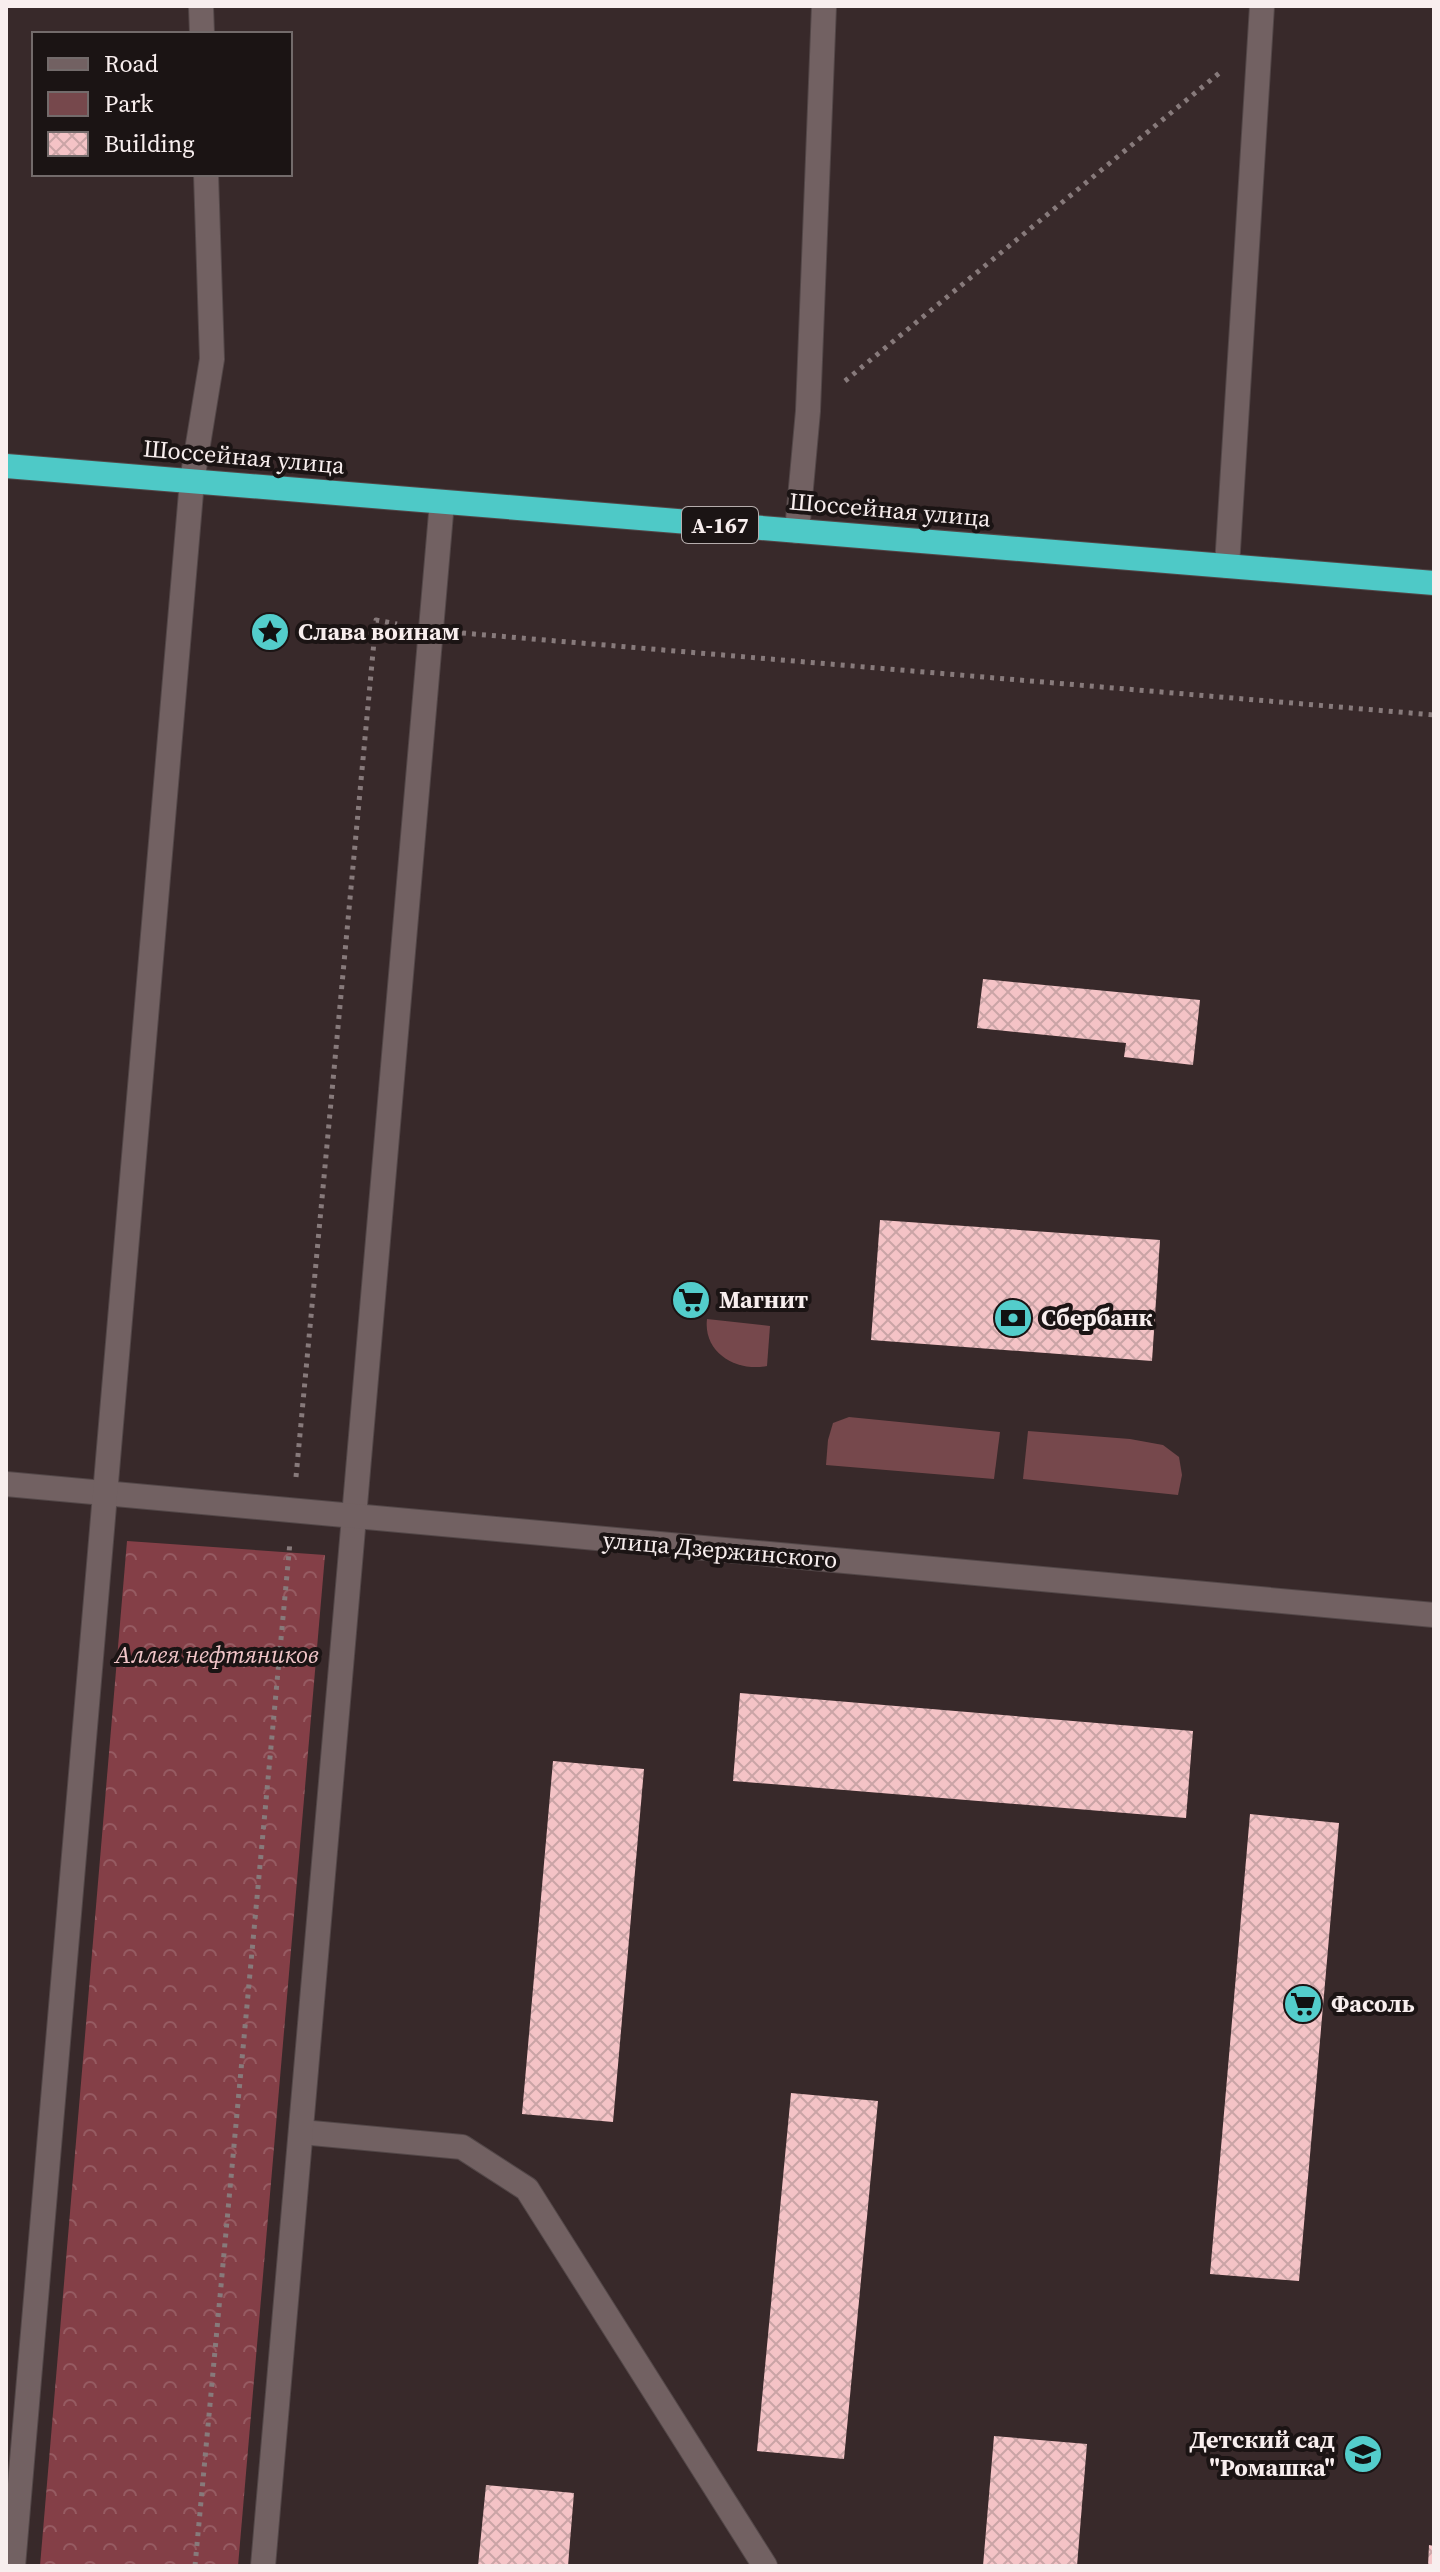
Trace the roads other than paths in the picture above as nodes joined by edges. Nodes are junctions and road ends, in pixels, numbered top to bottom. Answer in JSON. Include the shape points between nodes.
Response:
{"nodes":[{"id":1,"x":201,"y":6,"type":"edge"},
{"id":2,"x":824,"y":6,"type":"edge"},
{"id":3,"x":1262,"y":6,"type":"edge"},
{"id":4,"x":202,"y":32,"type":"edge"},
{"id":5,"x":206,"y":176,"type":"edge"},
{"id":6,"x":6,"y":466,"type":"edge"},
{"id":7,"x":192,"y":481,"type":"junction"},
{"id":8,"x":442,"y":502,"type":"junction"},
{"id":9,"x":797,"y":531,"type":"junction"},
{"id":10,"x":1227,"y":566,"type":"junction"},
{"id":11,"x":1434,"y":583,"type":"edge"},
{"id":12,"x":6,"y":1484,"type":"edge"},
{"id":13,"x":105,"y":1493,"type":"junction"},
{"id":14,"x":354,"y":1516,"type":"junction"},
{"id":15,"x":1434,"y":1615,"type":"edge"},
{"id":16,"x":301,"y":2132,"type":"junction"},
{"id":17,"x":13,"y":2566,"type":"edge"},
{"id":18,"x":263,"y":2566,"type":"edge"},
{"id":19,"x":765,"y":2566,"type":"edge"}],
"edges":[{"from":1,"to":4,"type":"street"},
{"from":2,"to":9,"type":"street","via":[[808,411]]},
{"from":3,"to":10,"type":"street"},
{"from":5,"to":7,"type":"street","via":[[212,359]]},
{"from":6,"to":7,"type":"highway","name":"Шоссейная улица","number":"А-167"},
{"from":7,"to":8,"type":"highway","name":"Шоссейная улица","number":"А-167"},
{"from":7,"to":13,"type":"street"},
{"from":8,"to":9,"type":"highway","name":"Шоссейная улица","number":"А-167"},
{"from":8,"to":14,"type":"street"},
{"from":9,"to":10,"type":"highway","name":"Шоссейная улица","number":"А-167"},
{"from":10,"to":11,"type":"highway","name":"Шоссейная улица","number":"А-167"},
{"from":12,"to":13,"type":"street","name":"улица Дзержинского"},
{"from":13,"to":14,"type":"street","name":"улица Дзержинского"},
{"from":13,"to":17,"type":"street"},
{"from":14,"to":15,"type":"street","name":"улица Дзержинского"},
{"from":14,"to":16,"type":"street"},
{"from":16,"to":18,"type":"street"},
{"from":16,"to":19,"type":"street","via":[[462,2147],[527,2189]]}]}
